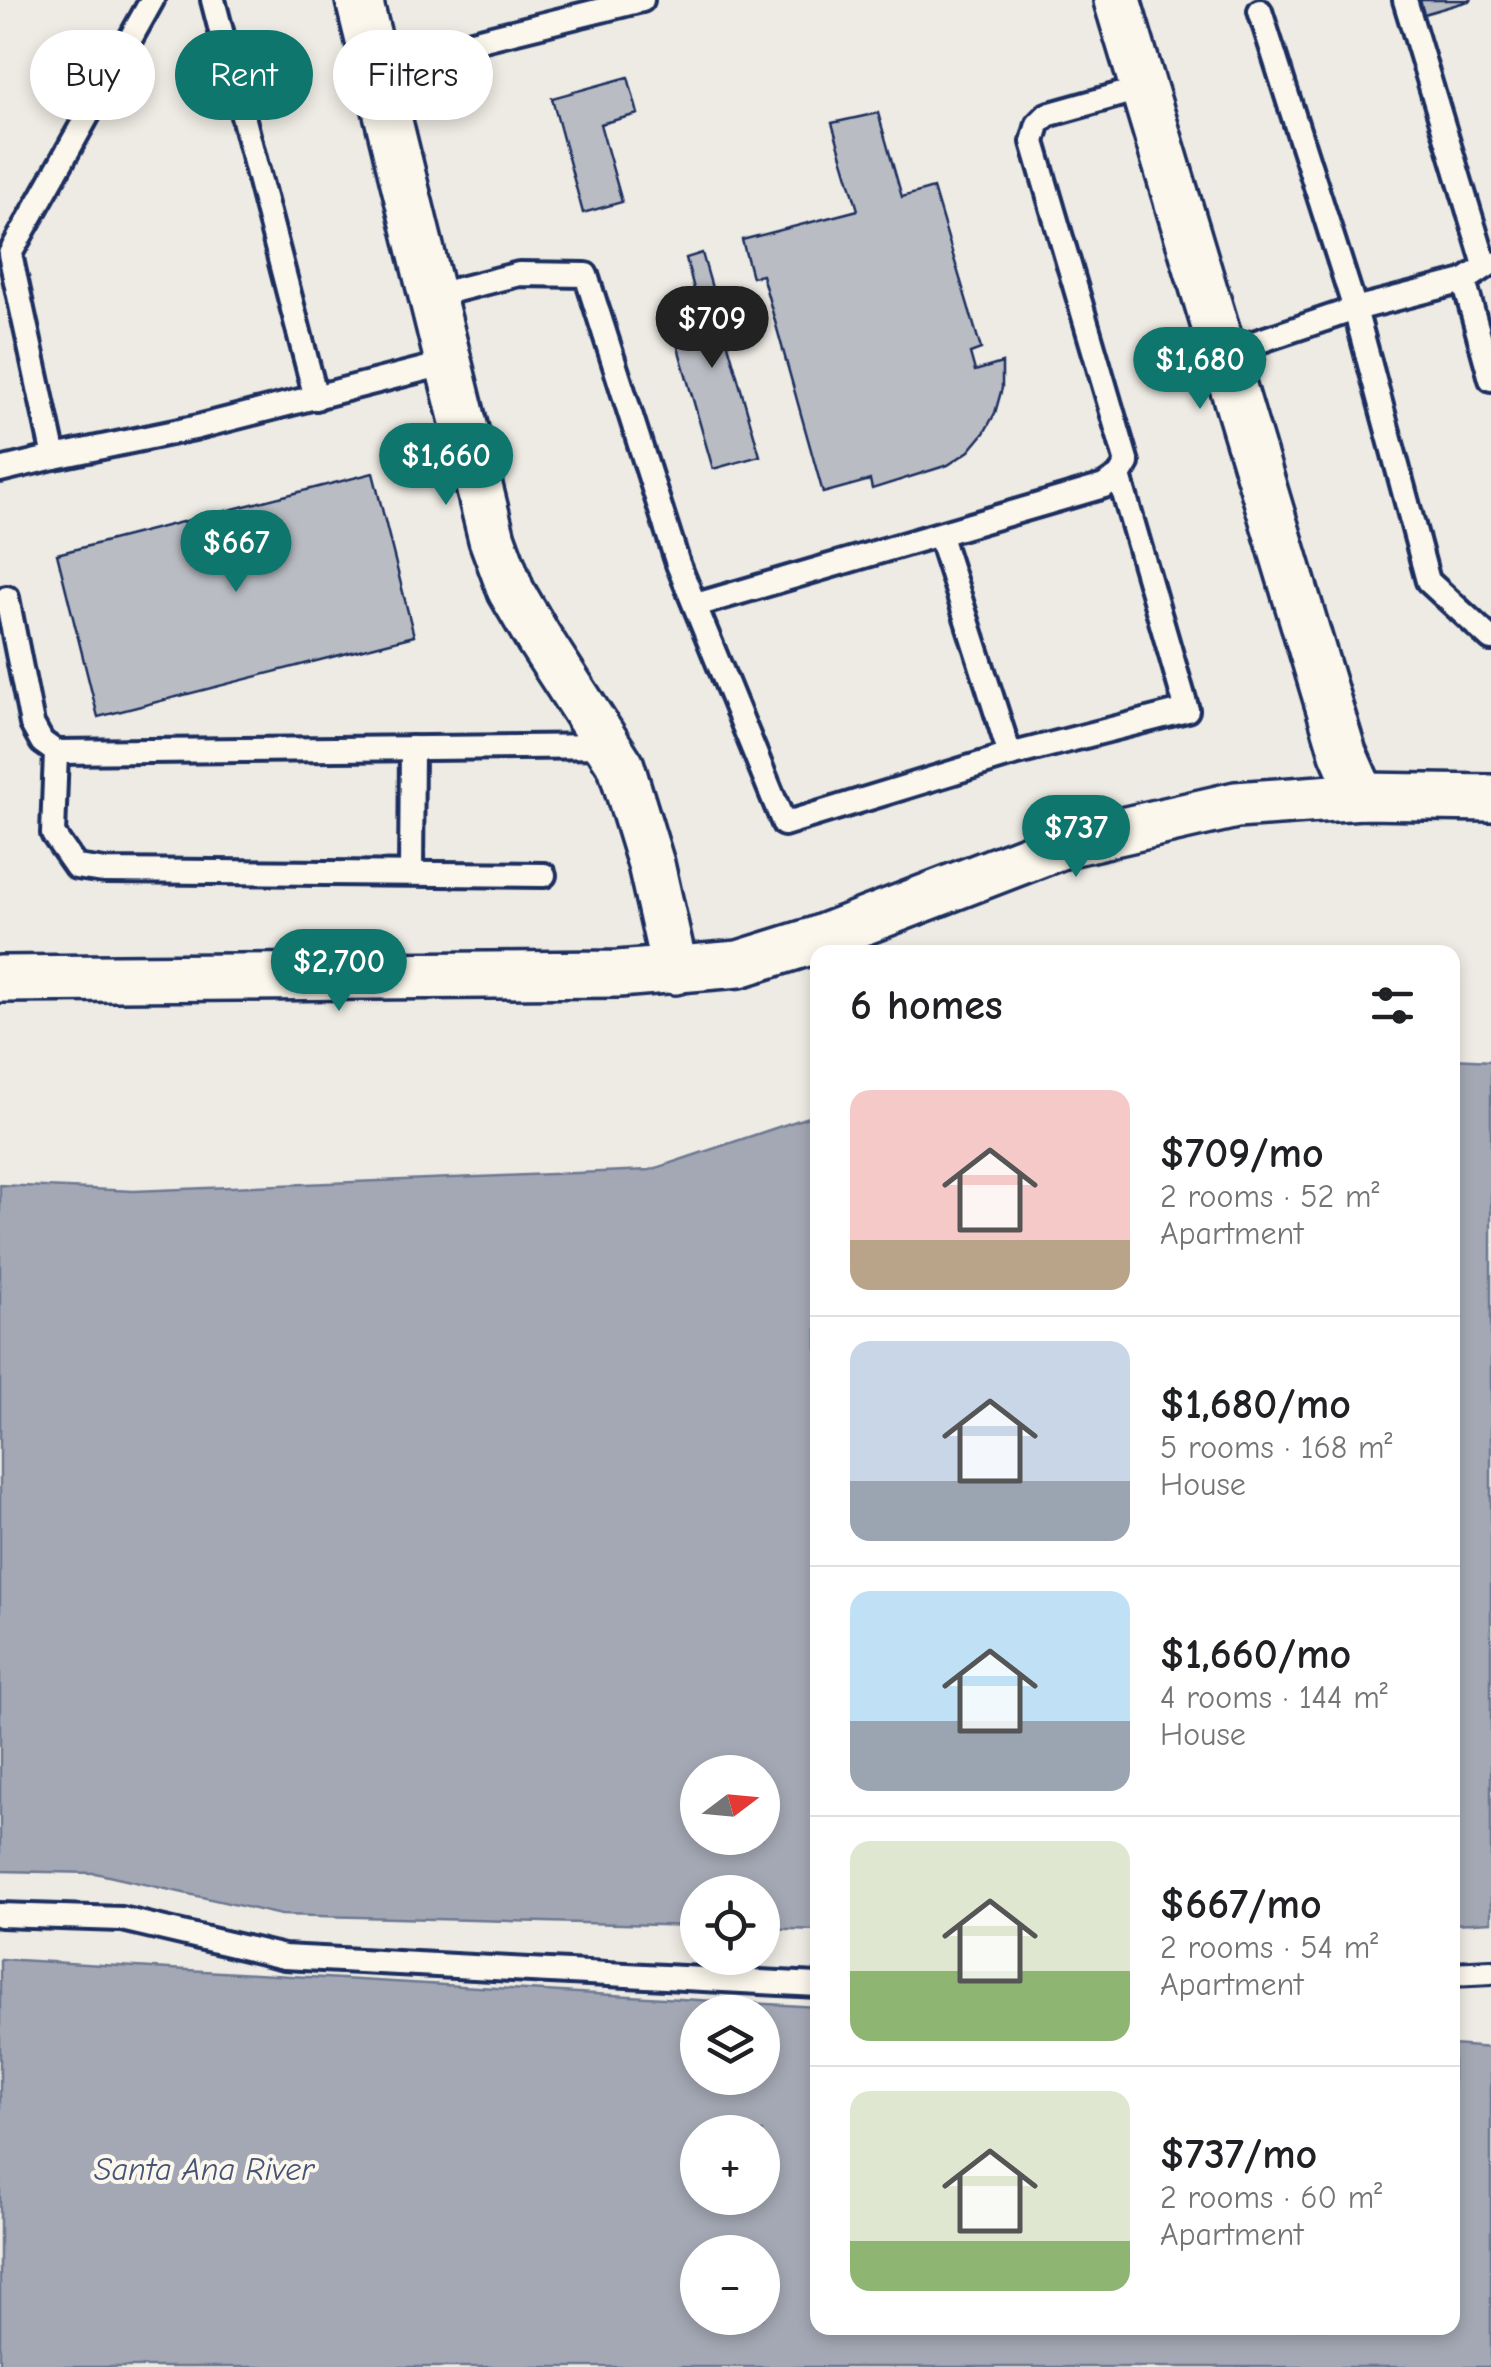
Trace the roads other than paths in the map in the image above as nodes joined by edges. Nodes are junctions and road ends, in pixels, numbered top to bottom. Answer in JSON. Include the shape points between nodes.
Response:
{"nodes":[{"id":1,"x":152,"y":0,"type":"edge"},
{"id":2,"x":213,"y":0,"type":"edge"},
{"id":3,"x":358,"y":0,"type":"edge"},
{"id":4,"x":642,"y":0,"type":"edge"},
{"id":5,"x":1117,"y":0,"type":"edge"},
{"id":6,"x":1404,"y":0,"type":"edge"},
{"id":7,"x":1260,"y":11,"type":"dead end"},
{"id":8,"x":366,"y":30,"type":"edge"},
{"id":9,"x":493,"y":37,"type":"edge"},
{"id":10,"x":1143,"y":88,"type":"junction"},
{"id":11,"x":388,"y":120,"type":"edge"},
{"id":12,"x":1488,"y":264,"type":"edge"},
{"id":13,"x":1464,"y":281,"type":"junction"},
{"id":14,"x":432,"y":296,"type":"junction"},
{"id":15,"x":1355,"y":309,"type":"junction"},
{"id":16,"x":1221,"y":354,"type":"junction"},
{"id":17,"x":448,"y":363,"type":"junction"},
{"id":18,"x":1491,"y":379,"type":"edge"},
{"id":19,"x":316,"y":398,"type":"junction"},
{"id":20,"x":54,"y":457,"type":"junction"},
{"id":21,"x":0,"y":470,"type":"edge"},
{"id":22,"x":1119,"y":476,"type":"junction"},
{"id":23,"x":940,"y":536,"type":"junction"},
{"id":24,"x":7,"y":598,"type":"dead end"},
{"id":25,"x":696,"y":605,"type":"junction"},
{"id":26,"x":1491,"y":639,"type":"edge"},
{"id":27,"x":610,"y":746,"type":"junction"},
{"id":28,"x":412,"y":748,"type":"junction"},
{"id":29,"x":56,"y":752,"type":"junction"},
{"id":30,"x":1010,"y":754,"type":"junction"},
{"id":31,"x":1362,"y":796,"type":"junction"},
{"id":32,"x":1491,"y":798,"type":"edge"},
{"id":33,"x":411,"y":874,"type":"junction"},
{"id":34,"x":544,"y":874,"type":"dead end"},
{"id":35,"x":674,"y":971,"type":"junction"},
{"id":36,"x":0,"y":979,"type":"edge"},
{"id":37,"x":0,"y":1915,"type":"edge"},
{"id":38,"x":1491,"y":1972,"type":"edge"},
{"id":39,"x":1460,"y":1974,"type":"edge"},
{"id":40,"x":810,"y":1985,"type":"edge"}],
"edges":[{"from":1,"to":20,"type":"lane","via":[[10,254]]},
{"from":2,"to":19,"type":"lane"},
{"from":3,"to":8,"type":"street"},
{"from":4,"to":9,"type":"lane"},
{"from":5,"to":10,"type":"street"},
{"from":6,"to":12,"type":"lane"},
{"from":7,"to":15,"type":"lane"},
{"from":10,"to":16,"type":"street"},
{"from":10,"to":22,"type":"lane","via":[[1047,114],[1033,142],[1127,462]]},
{"from":11,"to":14,"type":"street"},
{"from":12,"to":13,"type":"lane"},
{"from":13,"to":15,"type":"lane"},
{"from":13,"to":18,"type":"lane"},
{"from":14,"to":17,"type":"street"},
{"from":14,"to":25,"type":"lane","via":[[519,274],[586,275]]},
{"from":15,"to":16,"type":"lane"},
{"from":15,"to":26,"type":"lane","via":[[1428,581]]},
{"from":16,"to":31,"type":"street"},
{"from":17,"to":19,"type":"lane"},
{"from":17,"to":27,"type":"street","via":[[511,591]]},
{"from":19,"to":20,"type":"lane"},
{"from":20,"to":21,"type":"lane"},
{"from":22,"to":23,"type":"lane"},
{"from":22,"to":30,"type":"lane","via":[[1187,710]]},
{"from":23,"to":25,"type":"lane"},
{"from":23,"to":30,"type":"lane"},
{"from":24,"to":29,"type":"lane","via":[[32,724]]},
{"from":25,"to":30,"type":"lane","via":[[784,824]]},
{"from":27,"to":28,"type":"lane"},
{"from":27,"to":35,"type":"street","via":[[640,825]]},
{"from":28,"to":29,"type":"lane"},
{"from":28,"to":33,"type":"lane"},
{"from":29,"to":33,"type":"lane","via":[[53,834],[76,867]]},
{"from":31,"to":32,"type":"street"},
{"from":31,"to":35,"type":"street","via":[[1236,805],[1065,844],[816,940],[739,964]]},
{"from":33,"to":34,"type":"lane"},
{"from":35,"to":36,"type":"street"},
{"from":37,"to":40,"type":"lane","via":[[122,1920],[284,1957]]},
{"from":38,"to":39,"type":"lane"}]}
